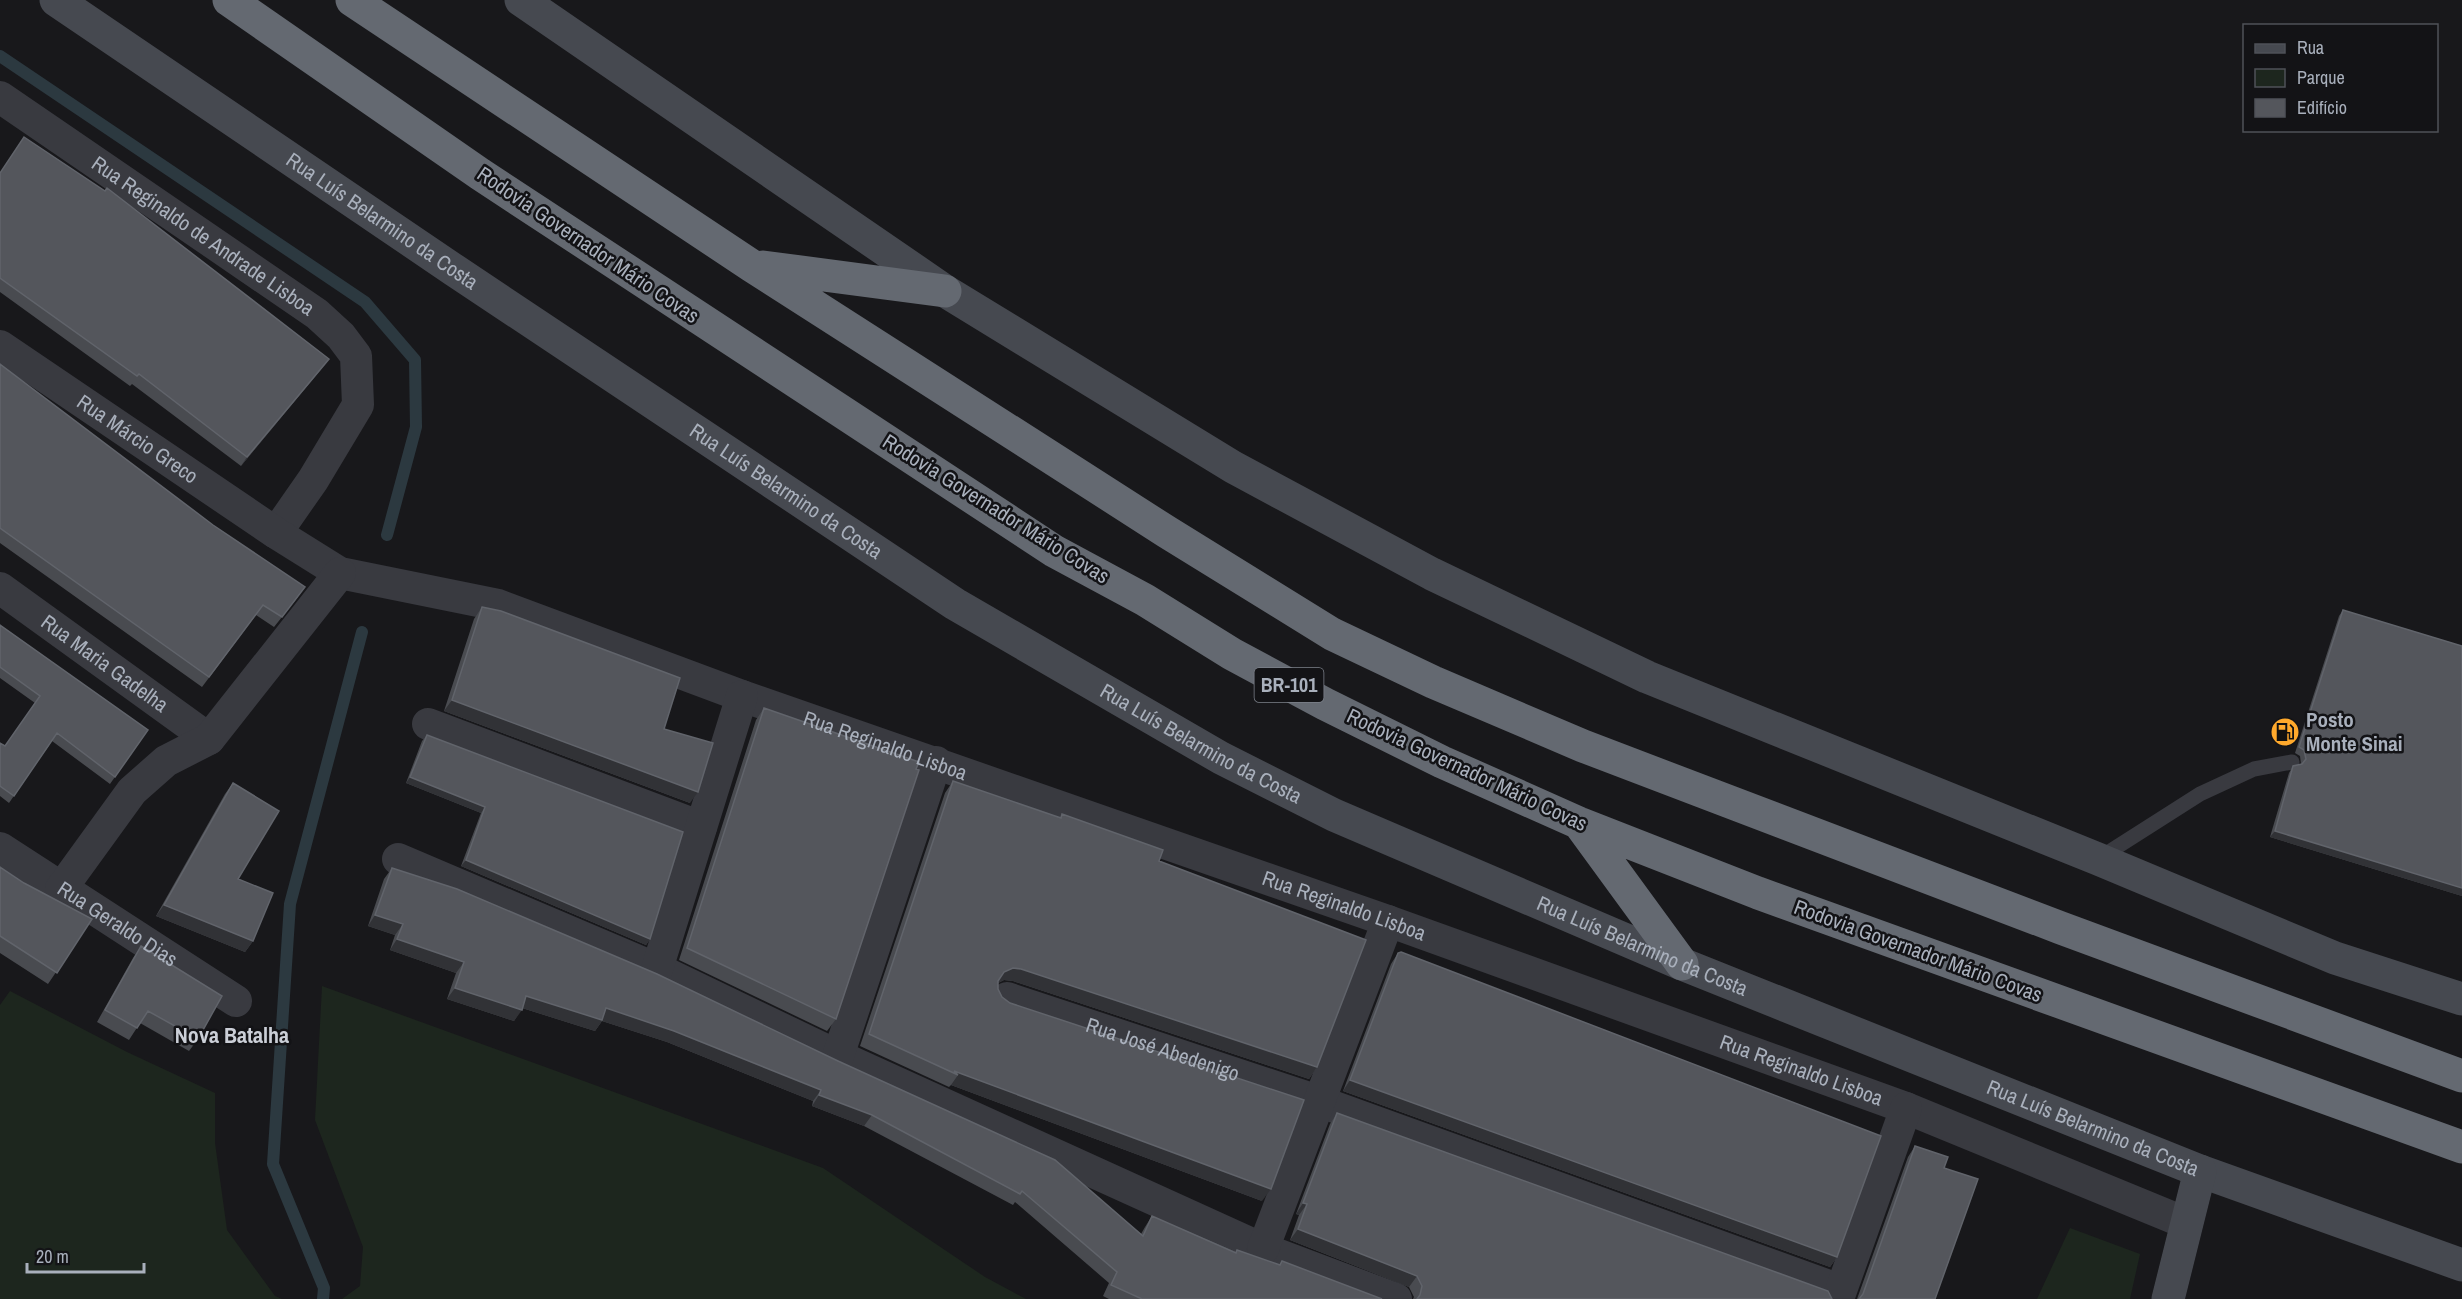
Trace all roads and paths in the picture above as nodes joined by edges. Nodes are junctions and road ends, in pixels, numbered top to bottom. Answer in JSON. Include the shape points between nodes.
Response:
{"nodes":[{"id":1,"x":56,"y":0,"type":"edge"},
{"id":2,"x":229,"y":0,"type":"edge"},
{"id":3,"x":352,"y":0,"type":"edge"},
{"id":4,"x":521,"y":0,"type":"edge"},
{"id":5,"x":1,"y":101,"type":"edge"},
{"id":6,"x":752,"y":266,"type":"junction"},
{"id":7,"x":945,"y":291,"type":"junction"},
{"id":8,"x":0,"y":346,"type":"edge"},
{"id":9,"x":276,"y":533,"type":"junction"},
{"id":10,"x":340,"y":573,"type":"junction"},
{"id":11,"x":0,"y":588,"type":"edge"},
{"id":12,"x":742,"y":696,"type":"junction"},
{"id":13,"x":428,"y":724,"type":"dead end"},
{"id":14,"x":209,"y":739,"type":"junction"},
{"id":15,"x":936,"y":762,"type":"junction"},
{"id":16,"x":2292,"y":762,"type":"dead end"},
{"id":17,"x":1579,"y":822,"type":"junction"},
{"id":18,"x":701,"y":827,"type":"junction"},
{"id":19,"x":0,"y":848,"type":"edge"},
{"id":20,"x":398,"y":859,"type":"dead end"},
{"id":21,"x":2098,"y":859,"type":"junction"},
{"id":22,"x":61,"y":889,"type":"junction"},
{"id":23,"x":1388,"y":921,"type":"junction"},
{"id":24,"x":1682,"y":964,"type":"junction"},
{"id":25,"x":657,"y":969,"type":"junction"},
{"id":26,"x":1007,"y":998,"type":"edge"},
{"id":27,"x":2462,"y":999,"type":"edge"},
{"id":28,"x":236,"y":1000,"type":"dead end"},
{"id":29,"x":838,"y":1056,"type":"junction"},
{"id":30,"x":2462,"y":1076,"type":"edge"},
{"id":31,"x":1318,"y":1101,"type":"junction"},
{"id":32,"x":1906,"y":1108,"type":"junction"},
{"id":33,"x":2462,"y":1148,"type":"edge"},
{"id":34,"x":2200,"y":1171,"type":"junction"},
{"id":35,"x":2186,"y":1223,"type":"junction"},
{"id":36,"x":1263,"y":1249,"type":"junction"},
{"id":37,"x":2462,"y":1265,"type":"edge"},
{"id":38,"x":1839,"y":1295,"type":"edge"},
{"id":39,"x":1396,"y":1299,"type":"edge"},
{"id":40,"x":2168,"y":1299,"type":"edge"}],
"edges":[{"from":1,"to":24,"type":"main road","name":"Rua Luís Belarmino da Costa","via":[[986,622],[1148,718],[1334,815]]},
{"from":2,"to":17,"type":"highway","name":"Rodovia Governador Mário Covas","number":"BR-101","via":[[480,174],[1054,551],[1325,704],[1442,762]]},
{"from":3,"to":6,"type":"highway"},
{"from":4,"to":7,"type":"main road"},
{"from":5,"to":9,"type":"street","name":"Rua Reginaldo de Andrade Lisboa","via":[[317,314],[356,356],[358,405]]},
{"from":6,"to":7,"type":"highway"},
{"from":6,"to":30,"type":"highway","via":[[1332,634],[1433,682],[1605,755]]},
{"from":7,"to":21,"type":"main road","via":[[1233,467],[1432,574],[1647,676]]},
{"from":8,"to":9,"type":"street","name":"Rua Márcio Greco"},
{"from":9,"to":10,"type":"street","name":"Rua Márcio Greco"},
{"from":10,"to":12,"type":"street","name":"Rua Reginaldo Lisboa","via":[[498,605]]},
{"from":10,"to":14,"type":"street"},
{"from":11,"to":14,"type":"street","name":"Rua Maria Gadelha"},
{"from":12,"to":15,"type":"street","name":"Rua Reginaldo Lisboa"},
{"from":12,"to":18,"type":"street"},
{"from":13,"to":18,"type":"street"},
{"from":14,"to":22,"type":"street","via":[[166,761],[132,791]]},
{"from":15,"to":23,"type":"street","name":"Rua Reginaldo Lisboa"},
{"from":15,"to":29,"type":"street"},
{"from":16,"to":21,"type":"lane","via":[[2254,769],[2200,794]]},
{"from":17,"to":24,"type":"highway"},
{"from":17,"to":33,"type":"highway","name":"Rodovia Governador Mário Covas","number":"BR-101","via":[[1813,914]]},
{"from":18,"to":25,"type":"street"},
{"from":19,"to":22,"type":"street","name":"Rua Geraldo Dias"},
{"from":20,"to":25,"type":"street"},
{"from":21,"to":27,"type":"main road","via":[[2336,958]]},
{"from":22,"to":28,"type":"street","name":"Rua Geraldo Dias"},
{"from":23,"to":31,"type":"street"},
{"from":23,"to":32,"type":"street","name":"Rua Reginaldo Lisboa"},
{"from":24,"to":34,"type":"main road","name":"Rua Luís Belarmino da Costa"},
{"from":25,"to":29,"type":"street"},
{"from":26,"to":31,"type":"street","name":"Rua José Abedenigo"},
{"from":29,"to":36,"type":"street"},
{"from":31,"to":36,"type":"street"},
{"from":31,"to":38,"type":"street","name":"Rua José Abedenigo"},
{"from":32,"to":35,"type":"street","name":"Rua Reginaldo Lisboa"},
{"from":32,"to":38,"type":"street"},
{"from":34,"to":35,"type":"main road"},
{"from":34,"to":37,"type":"main road","name":"Rua Luís Belarmino da Costa"},
{"from":35,"to":40,"type":"main road"},
{"from":36,"to":39,"type":"street"}]}
